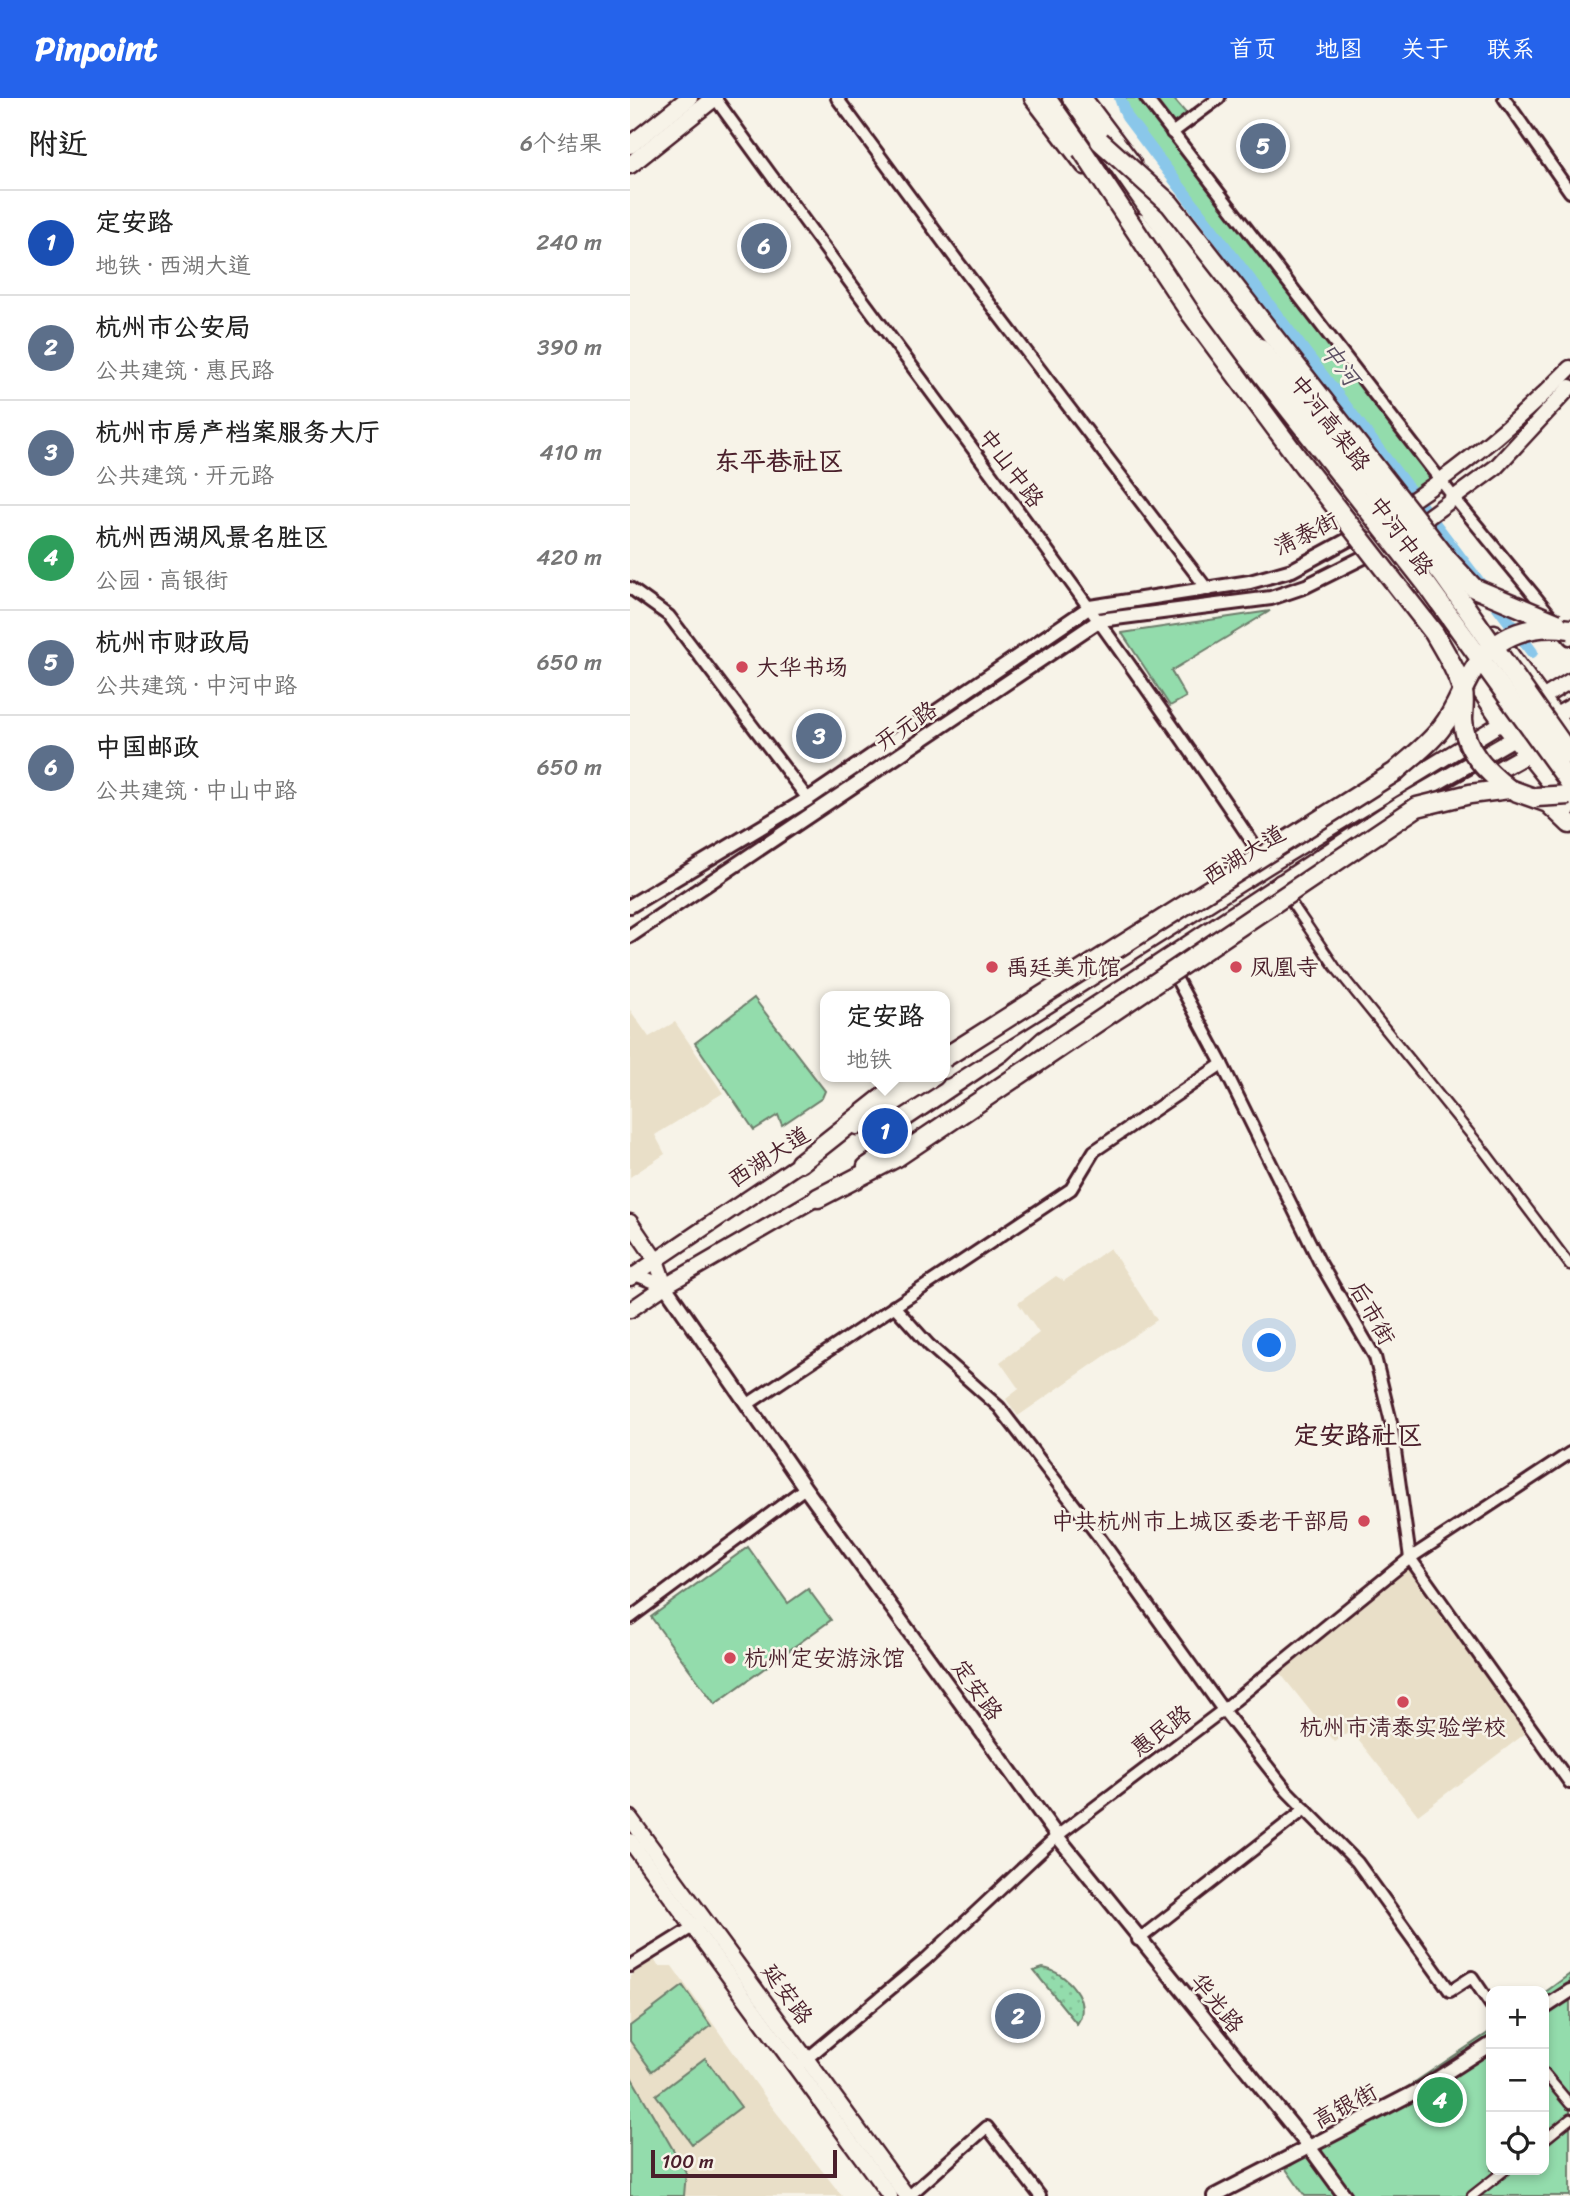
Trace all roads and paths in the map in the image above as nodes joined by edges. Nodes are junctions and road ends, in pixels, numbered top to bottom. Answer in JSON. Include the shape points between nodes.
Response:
{"nodes":[{"id":1,"x":689,"y":98,"type":"edge"},
{"id":2,"x":715,"y":98,"type":"edge"},
{"id":3,"x":837,"y":98,"type":"edge"},
{"id":4,"x":1033,"y":98,"type":"edge"},
{"id":5,"x":1046,"y":98,"type":"edge"},
{"id":6,"x":1072,"y":98,"type":"edge"},
{"id":7,"x":1083,"y":98,"type":"edge"},
{"id":8,"x":1146,"y":98,"type":"edge"},
{"id":9,"x":1219,"y":98,"type":"edge"},
{"id":10,"x":1504,"y":98,"type":"edge"},
{"id":11,"x":1172,"y":133,"type":"junction"},
{"id":12,"x":1100,"y":141,"type":"junction"},
{"id":13,"x":630,"y":145,"type":"edge"},
{"id":14,"x":1082,"y":150,"type":"junction"},
{"id":15,"x":630,"y":165,"type":"edge"},
{"id":16,"x":1570,"y":192,"type":"edge"},
{"id":17,"x":1570,"y":368,"type":"edge"},
{"id":18,"x":1570,"y":387,"type":"edge"},
{"id":19,"x":1437,"y":483,"type":"junction"},
{"id":20,"x":1450,"y":502,"type":"junction"},
{"id":21,"x":1403,"y":506,"type":"junction"},
{"id":22,"x":1418,"y":525,"type":"junction"},
{"id":23,"x":1368,"y":528,"type":"junction"},
{"id":24,"x":1383,"y":548,"type":"junction"},
{"id":25,"x":630,"y":588,"type":"edge"},
{"id":26,"x":1208,"y":590,"type":"junction"},
{"id":27,"x":1090,"y":607,"type":"junction"},
{"id":28,"x":1100,"y":620,"type":"junction"},
{"id":29,"x":1570,"y":628,"type":"edge"},
{"id":30,"x":1570,"y":639,"type":"edge"},
{"id":31,"x":1570,"y":681,"type":"edge"},
{"id":32,"x":1464,"y":694,"type":"junction"},
{"id":33,"x":1544,"y":697,"type":"junction"},
{"id":34,"x":1570,"y":707,"type":"edge"},
{"id":35,"x":1555,"y":715,"type":"junction"},
{"id":36,"x":1502,"y":722,"type":"junction"},
{"id":37,"x":1570,"y":736,"type":"edge"},
{"id":38,"x":1514,"y":738,"type":"junction"},
{"id":39,"x":1527,"y":754,"type":"junction"},
{"id":40,"x":1570,"y":755,"type":"edge"},
{"id":41,"x":1570,"y":783,"type":"edge"},
{"id":42,"x":1509,"y":789,"type":"junction"},
{"id":43,"x":1570,"y":794,"type":"edge"},
{"id":44,"x":1536,"y":797,"type":"junction"},
{"id":45,"x":808,"y":799,"type":"junction"},
{"id":46,"x":1570,"y":807,"type":"edge"},
{"id":47,"x":1570,"y":824,"type":"edge"},
{"id":48,"x":1268,"y":866,"type":"junction"},
{"id":49,"x":1280,"y":883,"type":"junction"},
{"id":50,"x":1291,"y":901,"type":"dead end"},
{"id":51,"x":630,"y":906,"type":"edge"},
{"id":52,"x":630,"y":936,"type":"edge"},
{"id":53,"x":1174,"y":974,"type":"dead end"},
{"id":54,"x":950,"y":1054,"type":"edge"},
{"id":55,"x":1222,"y":1064,"type":"junction"},
{"id":56,"x":950,"y":1067,"type":"edge"},
{"id":57,"x":907,"y":1082,"type":"edge"},
{"id":58,"x":928,"y":1082,"type":"edge"},
{"id":59,"x":800,"y":1163,"type":"junction"},
{"id":60,"x":818,"y":1198,"type":"junction"},
{"id":61,"x":630,"y":1222,"type":"edge"},
{"id":62,"x":656,"y":1260,"type":"junction"},
{"id":63,"x":1570,"y":1265,"type":"edge"},
{"id":64,"x":632,"y":1273,"type":"edge"},
{"id":65,"x":666,"y":1286,"type":"junction"},
{"id":66,"x":894,"y":1306,"type":"junction"},
{"id":67,"x":630,"y":1310,"type":"edge"},
{"id":68,"x":748,"y":1404,"type":"junction"},
{"id":69,"x":1570,"y":1453,"type":"edge"},
{"id":70,"x":805,"y":1488,"type":"junction"},
{"id":71,"x":1410,"y":1559,"type":"junction"},
{"id":72,"x":630,"y":1618,"type":"edge"},
{"id":73,"x":1223,"y":1710,"type":"junction"},
{"id":74,"x":1570,"y":1783,"type":"edge"},
{"id":75,"x":1305,"y":1809,"type":"junction"},
{"id":76,"x":630,"y":1818,"type":"edge"},
{"id":77,"x":1057,"y":1836,"type":"junction"},
{"id":78,"x":630,"y":1841,"type":"edge"},
{"id":79,"x":699,"y":1924,"type":"junction"},
{"id":80,"x":1138,"y":1940,"type":"junction"},
{"id":81,"x":630,"y":1966,"type":"edge"},
{"id":82,"x":1570,"y":1991,"type":"edge"},
{"id":83,"x":1486,"y":1998,"type":"edge"},
{"id":84,"x":1549,"y":2005,"type":"edge"},
{"id":85,"x":1486,"y":2047,"type":"edge"},
{"id":86,"x":801,"y":2063,"type":"junction"},
{"id":87,"x":1549,"y":2079,"type":"edge"},
{"id":88,"x":1570,"y":2104,"type":"edge"},
{"id":89,"x":1570,"y":2119,"type":"edge"},
{"id":90,"x":1549,"y":2136,"type":"edge"},
{"id":91,"x":1310,"y":2148,"type":"junction"},
{"id":92,"x":1499,"y":2175,"type":"edge"},
{"id":93,"x":890,"y":2196,"type":"edge"},
{"id":94,"x":908,"y":2196,"type":"edge"},
{"id":95,"x":1040,"y":2196,"type":"edge"},
{"id":96,"x":1214,"y":2196,"type":"edge"},
{"id":97,"x":1345,"y":2196,"type":"edge"},
{"id":98,"x":1472,"y":2196,"type":"edge"}],
"edges":[{"from":1,"to":13,"type":"main road"},
{"from":2,"to":15,"type":"main road"},
{"from":2,"to":27,"type":"street","name":"中山中路"},
{"from":3,"to":26,"type":"street"},
{"from":4,"to":23,"type":"main road","name":"中河中路"},
{"from":5,"to":14,"type":"highway","name":"中河高架路"},
{"from":6,"to":12,"type":"highway","name":"中河高架路"},
{"from":7,"to":21,"type":"main road","name":"中河中路"},
{"from":8,"to":11,"type":"street"},
{"from":9,"to":11,"type":"street"},
{"from":10,"to":16,"type":"street"},
{"from":11,"to":19,"type":"street"},
{"from":12,"to":29,"type":"highway","bridge":true,"via":[[1170,204],[1474,589]]},
{"from":12,"to":40,"type":"highway","name":"中河高架路","bridge":true,"via":[[1443,575]]},
{"from":14,"to":32,"type":"highway","bridge":true,"via":[[1191,314],[1434,633]]},
{"from":14,"to":41,"type":"highway","name":"中河高架路","bridge":true,"via":[[1427,584]]},
{"from":17,"to":19,"type":"main road","name":"清泰街","via":[[1509,428]]},
{"from":18,"to":20,"type":"main road","name":"清泰街","via":[[1505,458]]},
{"from":19,"to":20,"type":"street"},
{"from":19,"to":21,"type":"main road","name":"清泰街"},
{"from":20,"to":22,"type":"main road","name":"清泰街"},
{"from":20,"to":30,"type":"street"},
{"from":21,"to":22,"type":"main road","name":"中河中路"},
{"from":21,"to":23,"type":"main road","name":"清泰街"},
{"from":22,"to":24,"type":"main road","name":"清泰街"},
{"from":22,"to":33,"type":"main road","name":"中河中路"},
{"from":23,"to":24,"type":"main road","name":"中河中路"},
{"from":23,"to":26,"type":"street","name":"清泰街","via":[[1292,570]]},
{"from":24,"to":28,"type":"street","name":"清泰街","via":[[1306,586],[1270,598]]},
{"from":24,"to":36,"type":"main road","name":"中河中路"},
{"from":25,"to":45,"type":"street","via":[[669,616]]},
{"from":26,"to":27,"type":"street","name":"清泰街"},
{"from":27,"to":28,"type":"street","name":"中山中路"},
{"from":27,"to":45,"type":"street","name":"开元路"},
{"from":28,"to":48,"type":"street","name":"中山中路"},
{"from":28,"to":52,"type":"street","name":"开元路"},
{"from":29,"to":32,"type":"highway","bridge":true,"via":[[1520,631],[1495,645],[1475,666]]},
{"from":31,"to":33,"type":"main road","name":"西湖大道"},
{"from":32,"to":42,"type":"highway","bridge":true,"via":[[1463,722],[1471,749],[1487,772]]},
{"from":32,"to":54,"type":"highway","bridge":true,"via":[[1441,729],[1395,772]]},
{"from":33,"to":35,"type":"main road","name":"中河中路"},
{"from":33,"to":36,"type":"main road","name":"西湖大道"},
{"from":34,"to":35,"type":"main road"},
{"from":35,"to":37,"type":"main road","name":"中河中路"},
{"from":35,"to":38,"type":"main road"},
{"from":36,"to":38,"type":"main road","name":"中河中路"},
{"from":36,"to":48,"type":"main road","name":"西湖大道"},
{"from":38,"to":39,"type":"main road","name":"中河中路"},
{"from":38,"to":49,"type":"main road","via":[[1400,804]]},
{"from":39,"to":46,"type":"main road","name":"中河中路"},
{"from":39,"to":49,"type":"main road","via":[[1297,884]]},
{"from":42,"to":44,"type":"highway"},
{"from":42,"to":60,"type":"highway","bridge":true,"via":[[1417,807],[897,1157]]},
{"from":43,"to":44,"type":"highway","bridge":true},
{"from":44,"to":47,"type":"highway"},
{"from":45,"to":51,"type":"street","name":"开元路"},
{"from":48,"to":56,"type":"main road","name":"西湖大道"},
{"from":49,"to":60,"type":"main road","via":[[1043,1040],[1012,1067]]},
{"from":50,"to":63,"type":"street","via":[[1335,967],[1458,1117]]},
{"from":53,"to":55,"type":"street","name":"后市街"},
{"from":55,"to":66,"type":"street","via":[[1094,1151],[1071,1189]]},
{"from":55,"to":71,"type":"street","name":"后市街","via":[[1319,1261],[1375,1357],[1391,1422]]},
{"from":57,"to":59,"type":"highway"},
{"from":58,"to":59,"type":"main road","name":"西湖大道"},
{"from":59,"to":62,"type":"main road","name":"西湖大道"},
{"from":60,"to":65,"type":"main road"},
{"from":61,"to":62,"type":"main road"},
{"from":62,"to":64,"type":"main road","name":"西湖大道"},
{"from":62,"to":65,"type":"main road"},
{"from":64,"to":65,"type":"street"},
{"from":65,"to":67,"type":"main road"},
{"from":65,"to":68,"type":"street","name":"定安路"},
{"from":66,"to":68,"type":"street"},
{"from":66,"to":73,"type":"street","via":[[929,1345],[999,1407]]},
{"from":68,"to":70,"type":"street","name":"定安路"},
{"from":69,"to":71,"type":"street","name":"惠民路"},
{"from":70,"to":72,"type":"street"},
{"from":70,"to":77,"type":"street","name":"定安路"},
{"from":71,"to":73,"type":"street","name":"惠民路"},
{"from":71,"to":74,"type":"street","name":"后市街"},
{"from":73,"to":75,"type":"street"},
{"from":73,"to":77,"type":"street","name":"惠民路"},
{"from":75,"to":80,"type":"street"},
{"from":75,"to":83,"type":"street","via":[[1357,1862],[1450,1992],[1472,1977]]},
{"from":76,"to":79,"type":"main road","name":"延安路"},
{"from":77,"to":80,"type":"street","name":"华光路"},
{"from":77,"to":86,"type":"street","name":"惠民路","via":[[925,1960]]},
{"from":78,"to":79,"type":"main road","name":"延安路"},
{"from":79,"to":81,"type":"street"},
{"from":79,"to":86,"type":"main road","name":"延安路"},
{"from":80,"to":91,"type":"street","name":"华光路"},
{"from":82,"to":84,"type":"street"},
{"from":85,"to":91,"type":"street","name":"高银街","via":[[1421,2089]]},
{"from":86,"to":93,"type":"main road","name":"延安路"},
{"from":86,"to":94,"type":"main road","name":"延安路"},
{"from":87,"to":88,"type":"street"},
{"from":89,"to":90,"type":"street"},
{"from":91,"to":96,"type":"street","name":"高银街"},
{"from":91,"to":97,"type":"street","name":"华光路"},
{"from":92,"to":98,"type":"street"},
{"from":94,"to":95,"type":"street","via":[[987,2127]]}]}
